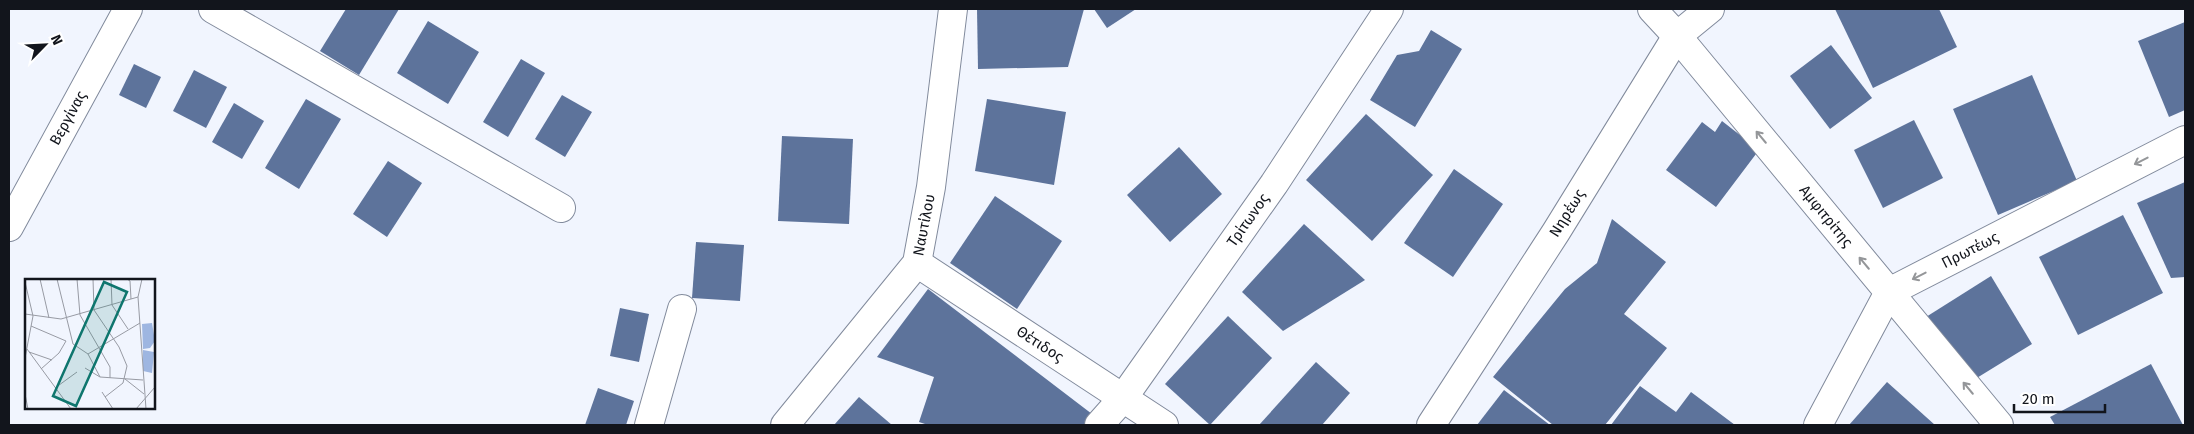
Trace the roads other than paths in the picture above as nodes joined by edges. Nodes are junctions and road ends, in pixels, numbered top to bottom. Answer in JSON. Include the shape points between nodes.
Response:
{"nodes":[{"id":1,"x":128,"y":9,"type":"edge"},
{"id":2,"x":213,"y":9,"type":"edge"},
{"id":3,"x":953,"y":9,"type":"edge"},
{"id":4,"x":1389,"y":9,"type":"edge"},
{"id":5,"x":1652,"y":9,"type":"edge"},
{"id":6,"x":1710,"y":9,"type":"edge"},
{"id":7,"x":1677,"y":36,"type":"junction"},
{"id":8,"x":2185,"y":140,"type":"edge"},
{"id":9,"x":561,"y":208,"type":"dead end"},
{"id":10,"x":9,"y":227,"type":"edge"},
{"id":11,"x":917,"y":263,"type":"junction"},
{"id":12,"x":1889,"y":292,"type":"junction"},
{"id":13,"x":682,"y":309,"type":"dead end"},
{"id":14,"x":1122,"y":398,"type":"junction"},
{"id":15,"x":649,"y":425,"type":"edge"},
{"id":16,"x":785,"y":425,"type":"edge"},
{"id":17,"x":1099,"y":425,"type":"edge"},
{"id":18,"x":1164,"y":425,"type":"edge"},
{"id":19,"x":1431,"y":425,"type":"edge"},
{"id":20,"x":1818,"y":425,"type":"edge"},
{"id":21,"x":1999,"y":425,"type":"edge"}],
"edges":[{"from":1,"to":10,"type":"street","name":"Βεργίνας"},
{"from":2,"to":9,"type":"street"},
{"from":3,"to":11,"type":"street","name":"Ναυτίλου","via":[[931,187]]},
{"from":4,"to":14,"type":"street","name":"Τρίτωνος","via":[[1274,184]]},
{"from":5,"to":7,"type":"street","name":"Αμφιτρίτης"},
{"from":6,"to":7,"type":"street","name":"Νηρέως"},
{"from":12,"to":7,"type":"street","name":"Αμφιτρίτης","one_way":true},
{"from":7,"to":19,"type":"street","name":"Νηρέως"},
{"from":8,"to":12,"type":"street","name":"Πρωτέως","one_way":true},
{"from":11,"to":14,"type":"street","name":"Θέτιδος"},
{"from":11,"to":16,"type":"street","name":"Ναυτίλου"},
{"from":12,"to":20,"type":"street"},
{"from":21,"to":12,"type":"street","name":"Αμφιτρίτης","one_way":true},
{"from":13,"to":15,"type":"street"},
{"from":14,"to":17,"type":"street","name":"Τρίτωνος"},
{"from":14,"to":18,"type":"street","name":"Θέτιδος"}]}
